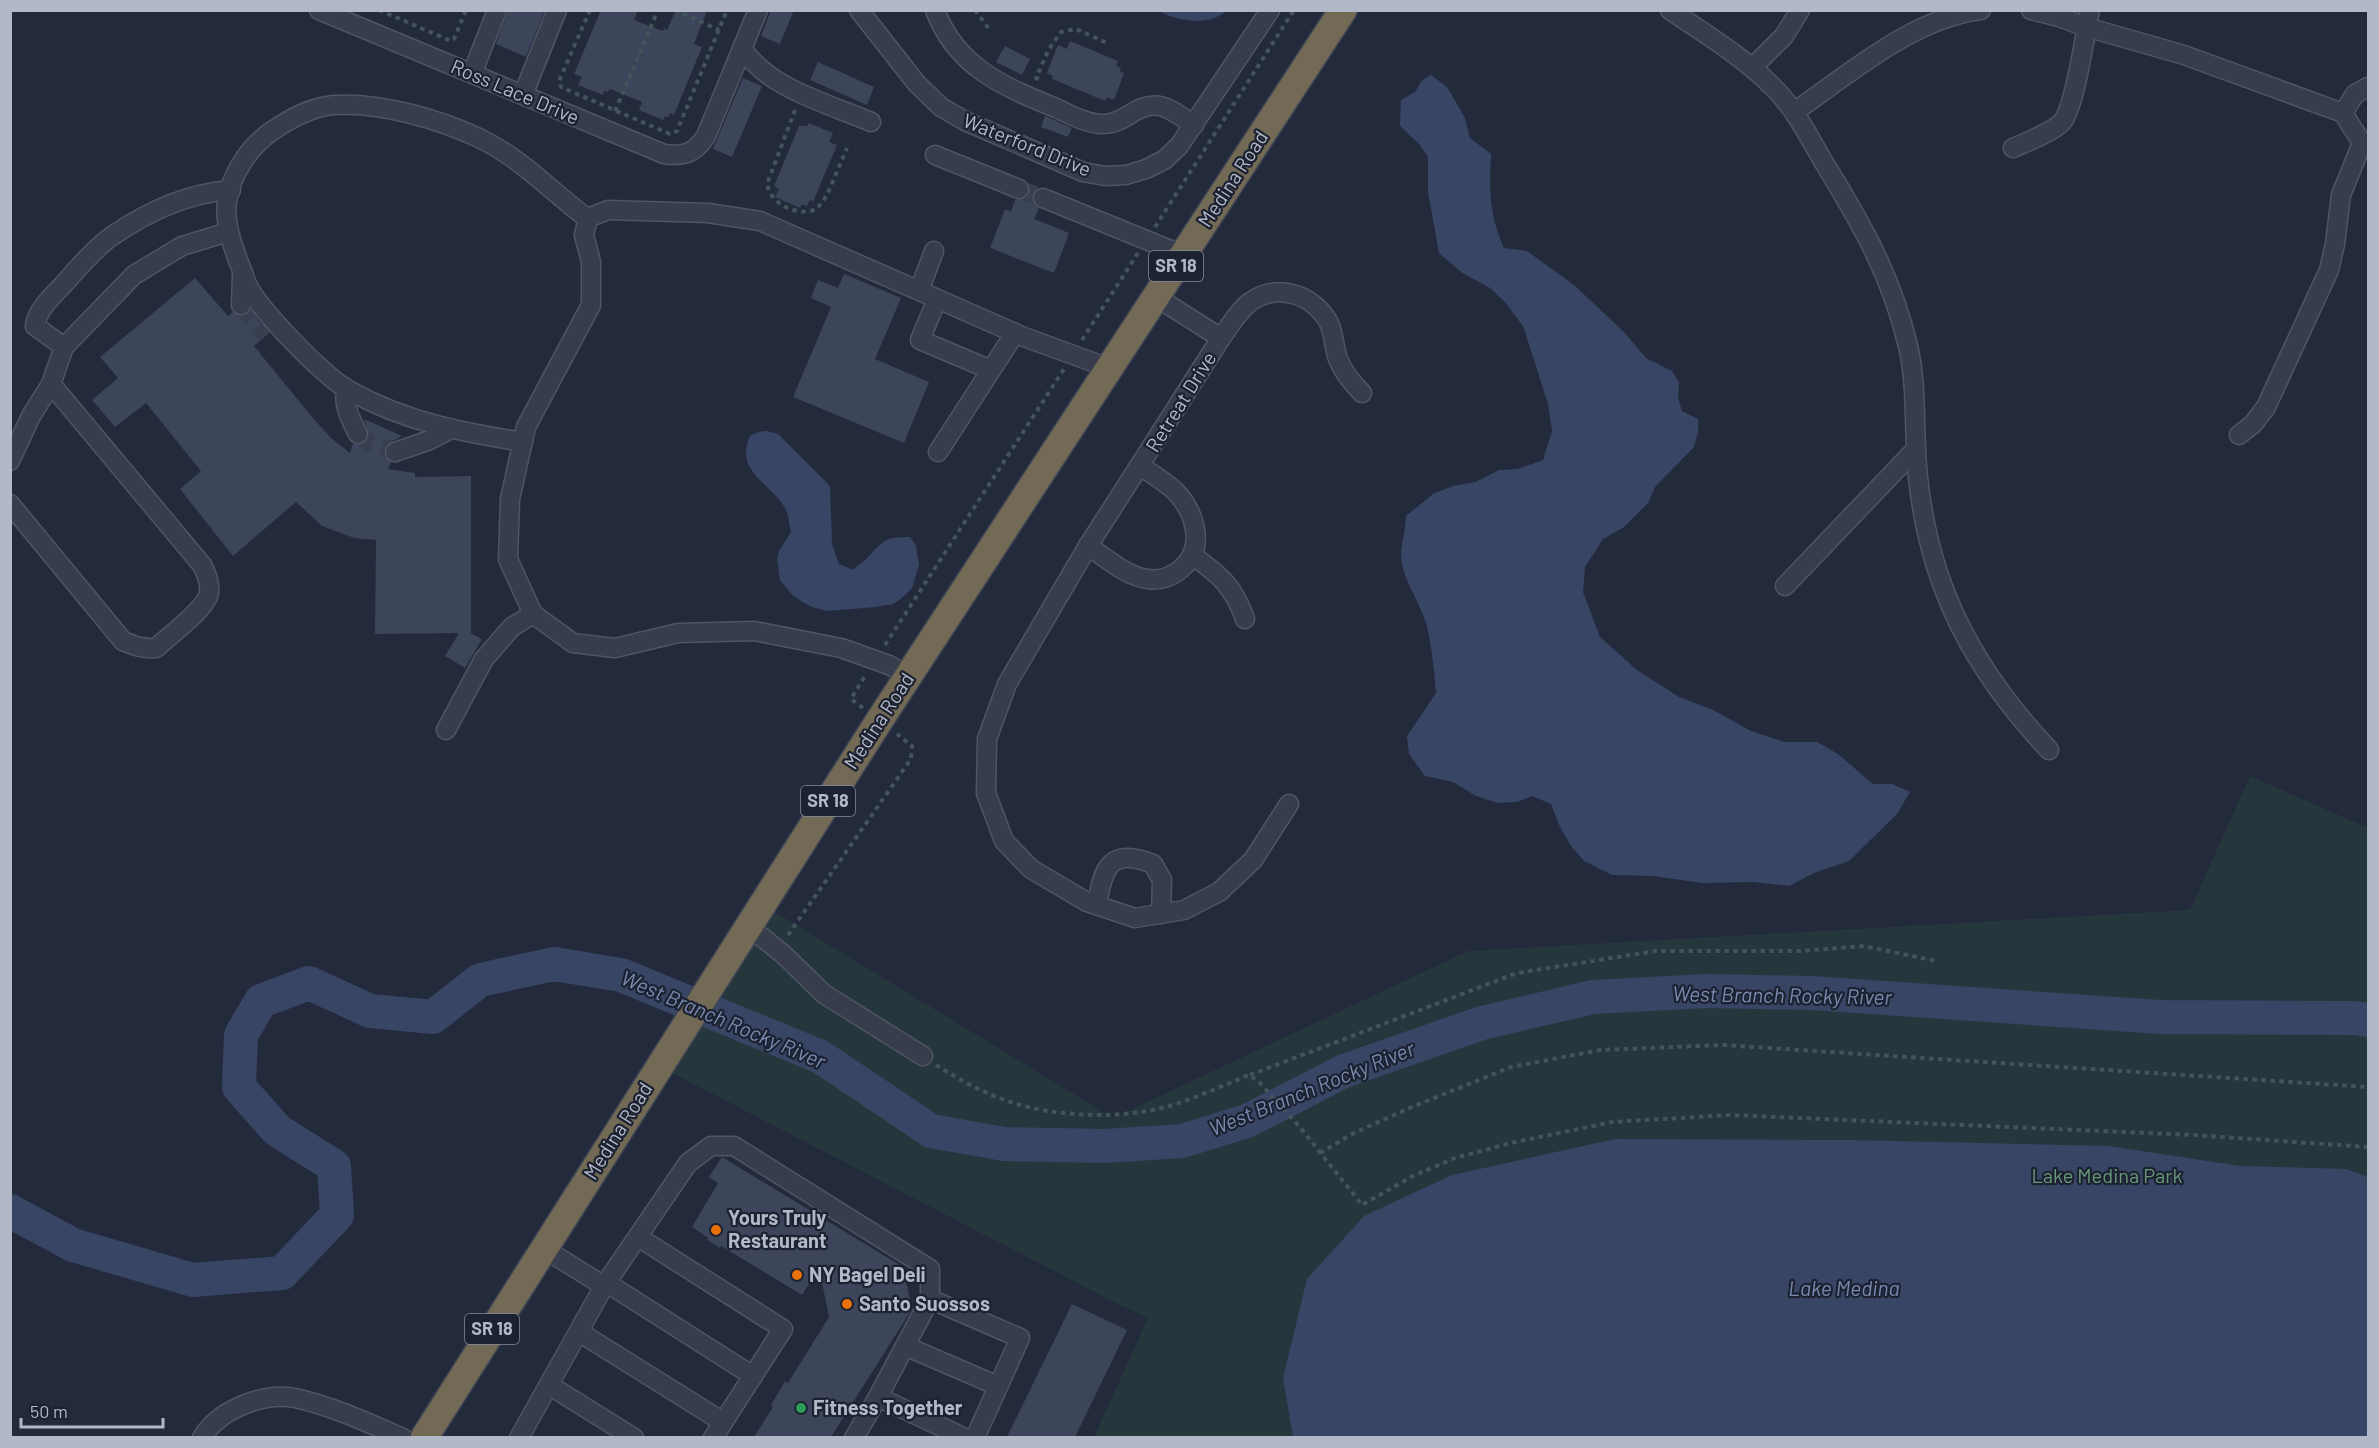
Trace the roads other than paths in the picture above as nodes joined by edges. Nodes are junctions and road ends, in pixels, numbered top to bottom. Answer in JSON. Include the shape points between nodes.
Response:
{"nodes":[{"id":1,"x":319,"y":10,"type":"edge"},
{"id":2,"x":497,"y":10,"type":"edge"},
{"id":3,"x":557,"y":10,"type":"edge"},
{"id":4,"x":758,"y":10,"type":"edge"},
{"id":5,"x":859,"y":10,"type":"edge"},
{"id":6,"x":935,"y":10,"type":"edge"},
{"id":7,"x":1270,"y":10,"type":"edge"},
{"id":8,"x":1343,"y":10,"type":"edge"},
{"id":9,"x":1670,"y":10,"type":"edge"},
{"id":10,"x":1800,"y":10,"type":"edge"},
{"id":11,"x":1981,"y":10,"type":"edge"},
{"id":12,"x":2031,"y":10,"type":"edge"},
{"id":13,"x":2088,"y":19,"type":"edge"},
{"id":14,"x":742,"y":48,"type":"junction"},
{"id":15,"x":1753,"y":67,"type":"junction"},
{"id":16,"x":472,"y":74,"type":"junction"},
{"id":17,"x":2368,"y":87,"type":"edge"},
{"id":18,"x":523,"y":95,"type":"junction"},
{"id":19,"x":1794,"y":112,"type":"junction"},
{"id":20,"x":2343,"y":112,"type":"junction"},
{"id":21,"x":871,"y":122,"type":"dead end"},
{"id":22,"x":1194,"y":125,"type":"junction"},
{"id":23,"x":2365,"y":143,"type":"edge"},
{"id":24,"x":2013,"y":148,"type":"dead end"},
{"id":25,"x":935,"y":155,"type":"dead end"},
{"id":26,"x":1019,"y":189,"type":"tunnel mouth"},
{"id":27,"x":231,"y":190,"type":"junction"},
{"id":28,"x":1043,"y":198,"type":"tunnel mouth"},
{"id":29,"x":588,"y":219,"type":"junction"},
{"id":30,"x":228,"y":232,"type":"junction"},
{"id":31,"x":934,"y":250,"type":"dead end"},
{"id":32,"x":1183,"y":255,"type":"junction"},
{"id":33,"x":242,"y":270,"type":"junction"},
{"id":34,"x":919,"y":291,"type":"junction"},
{"id":35,"x":1156,"y":297,"type":"junction"},
{"id":36,"x":937,"y":299,"type":"junction"},
{"id":37,"x":241,"y":305,"type":"tunnel mouth"},
{"id":38,"x":1015,"y":333,"type":"junction"},
{"id":39,"x":266,"y":335,"type":"tunnel mouth"},
{"id":40,"x":290,"y":338,"type":"junction"},
{"id":41,"x":1221,"y":338,"type":"junction"},
{"id":42,"x":64,"y":347,"type":"junction"},
{"id":43,"x":1109,"y":368,"type":"junction"},
{"id":44,"x":991,"y":370,"type":"junction"},
{"id":45,"x":51,"y":384,"type":"junction"},
{"id":46,"x":346,"y":388,"type":"junction"},
{"id":47,"x":1362,"y":393,"type":"dead end"},
{"id":48,"x":451,"y":429,"type":"junction"},
{"id":49,"x":358,"y":434,"type":"tunnel mouth"},
{"id":50,"x":2239,"y":435,"type":"dead end"},
{"id":51,"x":523,"y":442,"type":"junction"},
{"id":52,"x":1916,"y":449,"type":"junction"},
{"id":53,"x":395,"y":452,"type":"tunnel mouth"},
{"id":54,"x":938,"y":452,"type":"dead end"},
{"id":55,"x":10,"y":461,"type":"edge"},
{"id":56,"x":1140,"y":466,"type":"junction"},
{"id":57,"x":10,"y":504,"type":"edge"},
{"id":58,"x":1088,"y":546,"type":"junction"},
{"id":59,"x":1192,"y":555,"type":"junction"},
{"id":60,"x":1785,"y":586,"type":"dead end"},
{"id":61,"x":534,"y":614,"type":"junction"},
{"id":62,"x":1245,"y":620,"type":"dead end"},
{"id":63,"x":908,"y":676,"type":"junction"},
{"id":64,"x":446,"y":730,"type":"dead end"},
{"id":65,"x":2049,"y":750,"type":"dead end"},
{"id":66,"x":1289,"y":804,"type":"dead end"},
{"id":67,"x":1097,"y":905,"type":"junction"},
{"id":68,"x":1161,"y":914,"type":"junction"},
{"id":69,"x":748,"y":926,"type":"junction"},
{"id":70,"x":923,"y":1056,"type":"road end"},
{"id":71,"x":638,"y":1237,"type":"junction"},
{"id":72,"x":543,"y":1248,"type":"junction"},
{"id":73,"x":605,"y":1284,"type":"junction"},
{"id":74,"x":930,"y":1299,"type":"junction"},
{"id":75,"x":579,"y":1332,"type":"junction"},
{"id":76,"x":905,"y":1346,"type":"junction"},
{"id":77,"x":753,"y":1376,"type":"junction"},
{"id":78,"x":549,"y":1385,"type":"junction"},
{"id":79,"x":998,"y":1386,"type":"junction"},
{"id":80,"x":878,"y":1397,"type":"junction"},
{"id":81,"x":718,"y":1430,"type":"edge"},
{"id":82,"x":524,"y":1436,"type":"edge"},
{"id":83,"x":202,"y":1437,"type":"edge"},
{"id":84,"x":403,"y":1437,"type":"edge"},
{"id":85,"x":424,"y":1437,"type":"edge"},
{"id":86,"x":634,"y":1437,"type":"edge"},
{"id":87,"x":854,"y":1437,"type":"edge"},
{"id":88,"x":965,"y":1437,"type":"edge"},
{"id":89,"x":975,"y":1437,"type":"edge"}],
"edges":[{"from":1,"to":16,"type":"street","name":"Ross Lace Drive"},
{"from":2,"to":16,"type":"street"},
{"from":3,"to":18,"type":"street"},
{"from":4,"to":14,"type":"street"},
{"from":5,"to":22,"type":"street","name":"Waterford Drive","via":[[917,84],[941,107],[1083,172],[1105,176],[1146,170],[1179,146]]},
{"from":6,"to":22,"type":"street","via":[[951,41],[970,62],[1013,91],[1092,123],[1120,121],[1140,107],[1152,105],[1172,110]]},
{"from":7,"to":22,"type":"street","name":"Waterford Drive"},
{"from":8,"to":32,"type":"highway","name":"Medina Road","number":"SR 18"},
{"from":9,"to":15,"type":"street"},
{"from":10,"to":15,"type":"street","via":[[1784,36]]},
{"from":11,"to":19,"type":"street","via":[[1932,22],[1905,36]]},
{"from":12,"to":13,"type":"street"},
{"from":13,"to":20,"type":"street"},
{"from":13,"to":24,"type":"street","via":[[2066,115],[2060,124]]},
{"from":14,"to":18,"type":"street","name":"Ross Lace Drive","via":[[706,136],[688,154],[664,154]]},
{"from":14,"to":21,"type":"street","via":[[760,70],[778,82]]},
{"from":15,"to":19,"type":"street"},
{"from":16,"to":18,"type":"street","name":"Ross Lace Drive"},
{"from":17,"to":20,"type":"street","via":[[2355,94]]},
{"from":19,"to":52,"type":"street","via":[[1862,225],[1896,301],[1910,358]]},
{"from":20,"to":23,"type":"street"},
{"from":23,"to":50,"type":"street","via":[[2341,195],[2329,270],[2266,407]]},
{"from":25,"to":26,"type":"street"},
{"from":27,"to":29,"type":"street","via":[[248,154],[260,139],[289,119],[333,105],[359,106],[407,113],[480,139],[526,168]]},
{"from":27,"to":30,"type":"street","via":[[227,202]]},
{"from":27,"to":42,"type":"street","via":[[207,192],[179,201],[111,237],[87,259],[36,319],[35,326]]},
{"from":28,"to":32,"type":"street"},
{"from":29,"to":34,"type":"street","via":[[608,210],[708,213],[760,221]]},
{"from":29,"to":51,"type":"street","via":[[584,235],[591,262],[591,305],[531,417]]},
{"from":30,"to":33,"type":"street"},
{"from":30,"to":42,"type":"street","via":[[182,246],[134,275]]},
{"from":31,"to":34,"type":"street"},
{"from":32,"to":35,"type":"highway","name":"Medina Road","number":"SR 18"},
{"from":33,"to":37,"type":"street"},
{"from":33,"to":40,"type":"street","via":[[248,287]]},
{"from":34,"to":36,"type":"street"},
{"from":35,"to":41,"type":"street","name":"Retreat Drive"},
{"from":35,"to":43,"type":"highway","name":"Medina Road","number":"SR 18"},
{"from":36,"to":38,"type":"street"},
{"from":36,"to":44,"type":"street","via":[[920,340]]},
{"from":38,"to":43,"type":"street"},
{"from":38,"to":44,"type":"street"},
{"from":39,"to":40,"type":"street"},
{"from":40,"to":46,"type":"street"},
{"from":41,"to":47,"type":"street","name":"Retreat Drive","via":[[1251,302],[1278,292],[1294,294],[1309,300],[1322,312],[1330,326],[1338,360]]},
{"from":41,"to":56,"type":"street","name":"Retreat Drive"},
{"from":42,"to":45,"type":"street"},
{"from":43,"to":63,"type":"highway","name":"Medina Road","number":"SR 18"},
{"from":44,"to":54,"type":"street"},
{"from":45,"to":55,"type":"street"},
{"from":45,"to":57,"type":"street","via":[[202,565],[209,579],[208,596],[156,648],[123,641]]},
{"from":46,"to":48,"type":"street","via":[[409,418]]},
{"from":46,"to":49,"type":"street","via":[[347,413]]},
{"from":48,"to":51,"type":"street"},
{"from":48,"to":53,"type":"street"},
{"from":51,"to":61,"type":"street","via":[[510,499],[508,559]]},
{"from":52,"to":60,"type":"street"},
{"from":52,"to":65,"type":"street","via":[[1923,514],[1948,601],[1991,681]]},
{"from":56,"to":58,"type":"street","name":"Retreat Drive"},
{"from":56,"to":59,"type":"street","name":"Retreat Drive","via":[[1174,491],[1187,507],[1195,527]]},
{"from":58,"to":59,"type":"street","via":[[1134,575],[1148,579],[1175,574]]},
{"from":58,"to":67,"type":"street","name":"Retreat Drive","via":[[1007,684],[987,739],[986,793],[1004,841],[1031,869]]},
{"from":59,"to":62,"type":"street","via":[[1228,584],[1239,600]]},
{"from":61,"to":63,"type":"street","via":[[573,644],[615,648],[678,633],[754,631],[841,648]]},
{"from":61,"to":64,"type":"street","via":[[512,627],[484,659]]},
{"from":63,"to":69,"type":"highway","name":"Medina Road","number":"SR 18"},
{"from":66,"to":68,"type":"street","via":[[1253,860],[1219,892],[1184,910]]},
{"from":67,"to":68,"type":"street","via":[[1135,918]]},
{"from":67,"to":68,"type":"street","via":[[1102,876],[1114,861],[1133,856],[1153,864],[1162,880]]},
{"from":69,"to":70,"type":"street","via":[[824,994]]},
{"from":69,"to":72,"type":"highway","name":"Medina Road","number":"SR 18"},
{"from":71,"to":73,"type":"street"},
{"from":71,"to":74,"type":"street","via":[[688,1162],[711,1146],[734,1146],[930,1269]]},
{"from":71,"to":77,"type":"street","via":[[783,1329]]},
{"from":72,"to":73,"type":"street"},
{"from":72,"to":85,"type":"highway","name":"Medina Road","number":"SR 18"},
{"from":73,"to":75,"type":"street"},
{"from":73,"to":77,"type":"street"},
{"from":74,"to":76,"type":"street"},
{"from":74,"to":79,"type":"street","via":[[1020,1338]]},
{"from":75,"to":78,"type":"street"},
{"from":75,"to":81,"type":"street"},
{"from":76,"to":79,"type":"street"},
{"from":76,"to":80,"type":"street"},
{"from":77,"to":81,"type":"street"},
{"from":78,"to":82,"type":"street"},
{"from":78,"to":86,"type":"street"},
{"from":79,"to":89,"type":"street"},
{"from":80,"to":87,"type":"street"},
{"from":80,"to":88,"type":"street"},
{"from":83,"to":84,"type":"street","via":[[208,1426],[233,1409],[255,1401],[292,1398]]}]}
